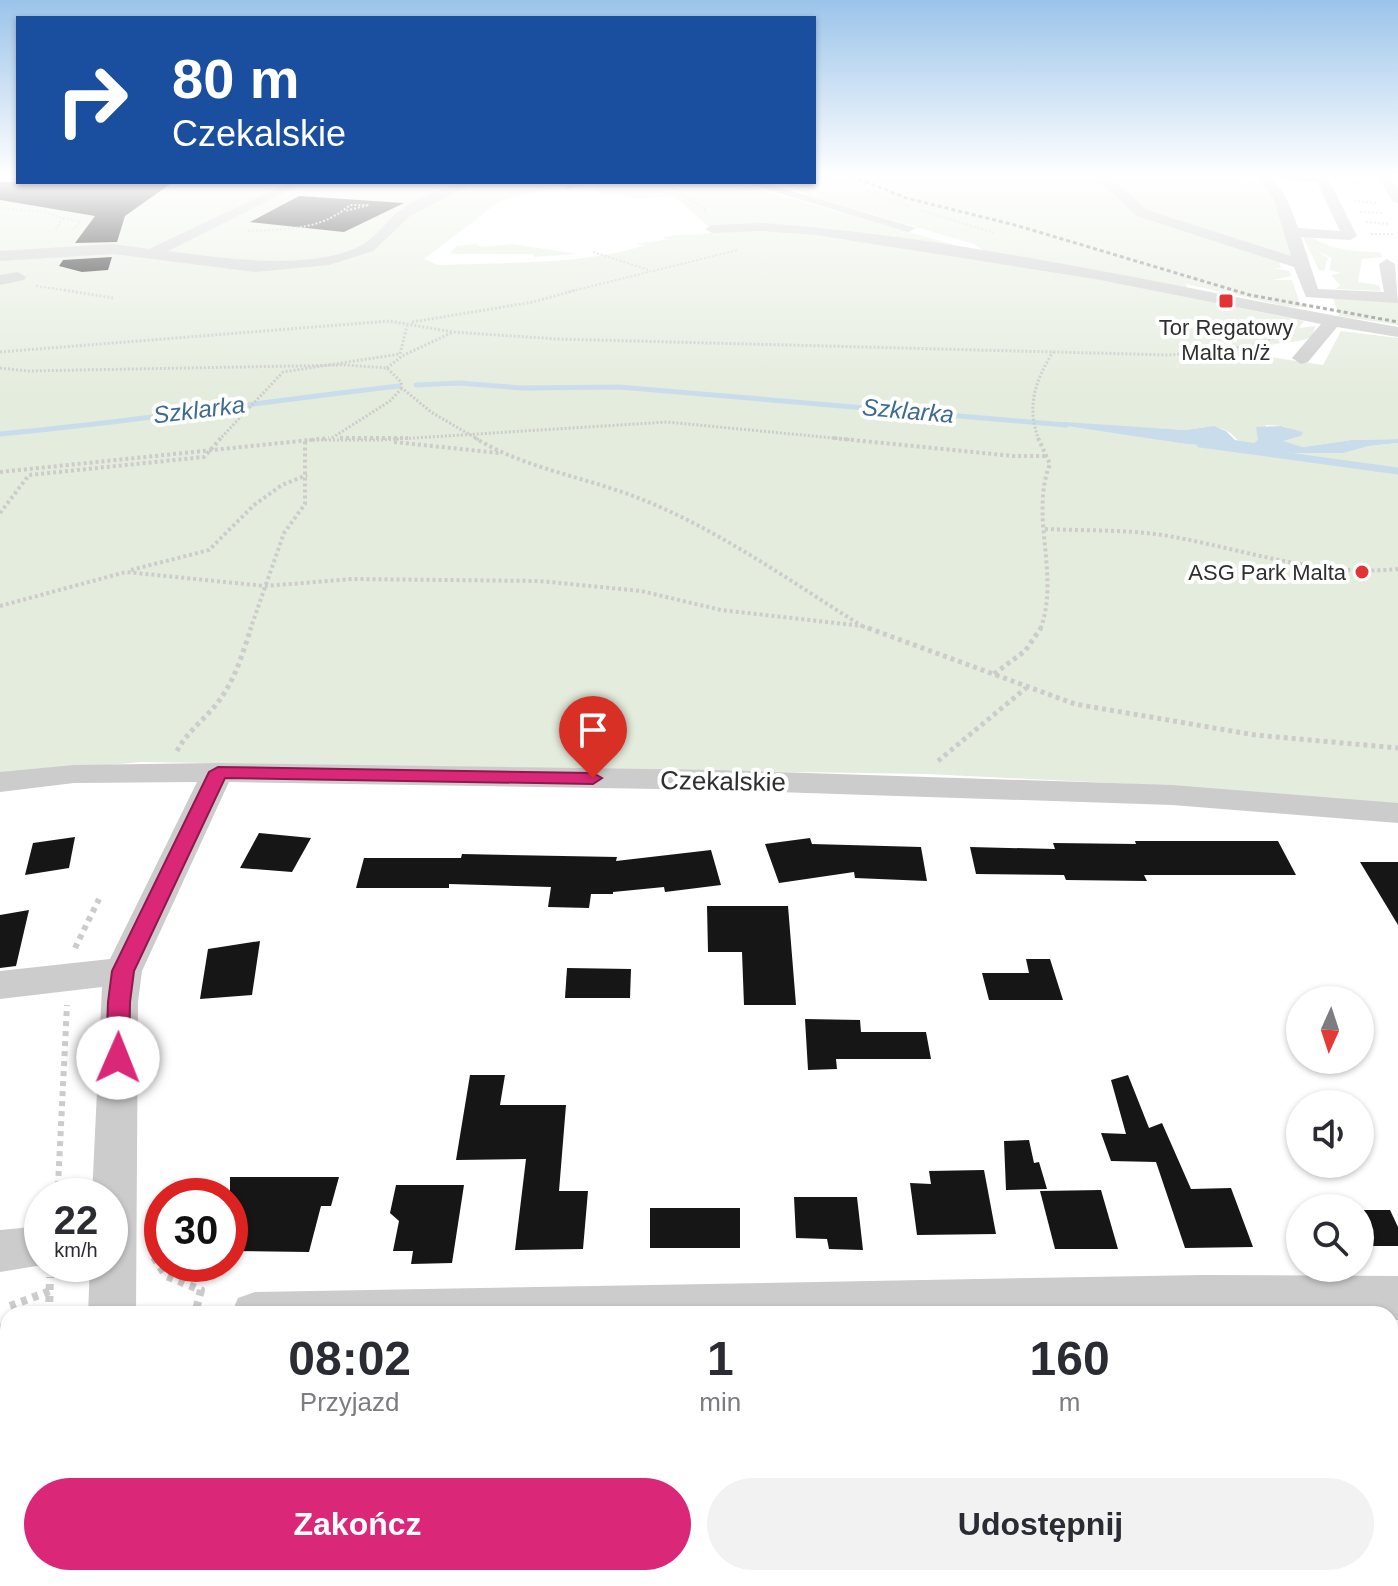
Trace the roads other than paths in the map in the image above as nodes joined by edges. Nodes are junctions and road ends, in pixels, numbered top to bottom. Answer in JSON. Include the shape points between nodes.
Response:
{"nodes":[{"id":1,"x":86,"y":250,"type":"edge"},
{"id":2,"x":113,"y":250,"type":"edge"},
{"id":3,"x":159,"y":250,"type":"edge"},
{"id":4,"x":361,"y":250,"type":"edge"},
{"id":5,"x":943,"y":250,"type":"edge"},
{"id":6,"x":964,"y":250,"type":"edge"},
{"id":7,"x":1257,"y":250,"type":"edge"},
{"id":8,"x":1298,"y":250,"type":"edge"},
{"id":9,"x":153,"y":253,"type":"junction"},
{"id":10,"x":963,"y":253,"type":"junction"},
{"id":11,"x":0,"y":256,"type":"edge"},
{"id":12,"x":1387,"y":264,"type":"dead end"},
{"id":13,"x":1303,"y":265,"type":"junction"},
{"id":14,"x":18,"y":277,"type":"road end"},
{"id":15,"x":0,"y":280,"type":"edge"},
{"id":16,"x":1312,"y":294,"type":"junction"},
{"id":17,"x":1397,"y":298,"type":"edge"},
{"id":18,"x":1309,"y":318,"type":"junction"},
{"id":19,"x":1332,"y":322,"type":"junction"},
{"id":20,"x":1398,"y":332,"type":"edge"},
{"id":21,"x":1301,"y":358,"type":"dead end"},
{"id":22,"x":218,"y":772,"type":"junction"},
{"id":23,"x":0,"y":782,"type":"edge"},
{"id":24,"x":1398,"y":813,"type":"edge"},
{"id":25,"x":123,"y":971,"type":"junction"},
{"id":26,"x":0,"y":985,"type":"edge"},
{"id":27,"x":124,"y":1178,"type":"edge"},
{"id":28,"x":118,"y":1282,"type":"edge"},
{"id":29,"x":1398,"y":1298,"type":"edge"},
{"id":30,"x":114,"y":1306,"type":"edge"},
{"id":31,"x":687,"y":1306,"type":"edge"}],
"edges":[{"from":1,"to":11,"type":"street"},
{"from":2,"to":9,"type":"street"},
{"from":3,"to":9,"type":"street"},
{"from":4,"to":9,"type":"street","via":[[329,260],[255,267]]},
{"from":5,"to":10,"type":"street"},
{"from":6,"to":10,"type":"street"},
{"from":7,"to":13,"type":"street"},
{"from":8,"to":13,"type":"street"},
{"from":10,"to":18,"type":"street"},
{"from":12,"to":17,"type":"street","via":[[1389,287]]},
{"from":13,"to":16,"type":"street"},
{"from":14,"to":15,"type":"street"},
{"from":16,"to":17,"type":"street"},
{"from":16,"to":18,"type":"street","via":[[1315,309]]},
{"from":18,"to":19,"type":"street"},
{"from":19,"to":20,"type":"street"},
{"from":19,"to":21,"type":"street"},
{"from":22,"to":23,"type":"street","name":"Czekalskie","via":[[74,774]]},
{"from":22,"to":24,"type":"street","name":"Czekalskie","via":[[718,780],[1172,795]]},
{"from":22,"to":25,"type":"street"},
{"from":25,"to":26,"type":"street"},
{"from":25,"to":27,"type":"street","via":[[119,1002]]},
{"from":28,"to":30,"type":"street"},
{"from":29,"to":31,"type":"street"}]}
